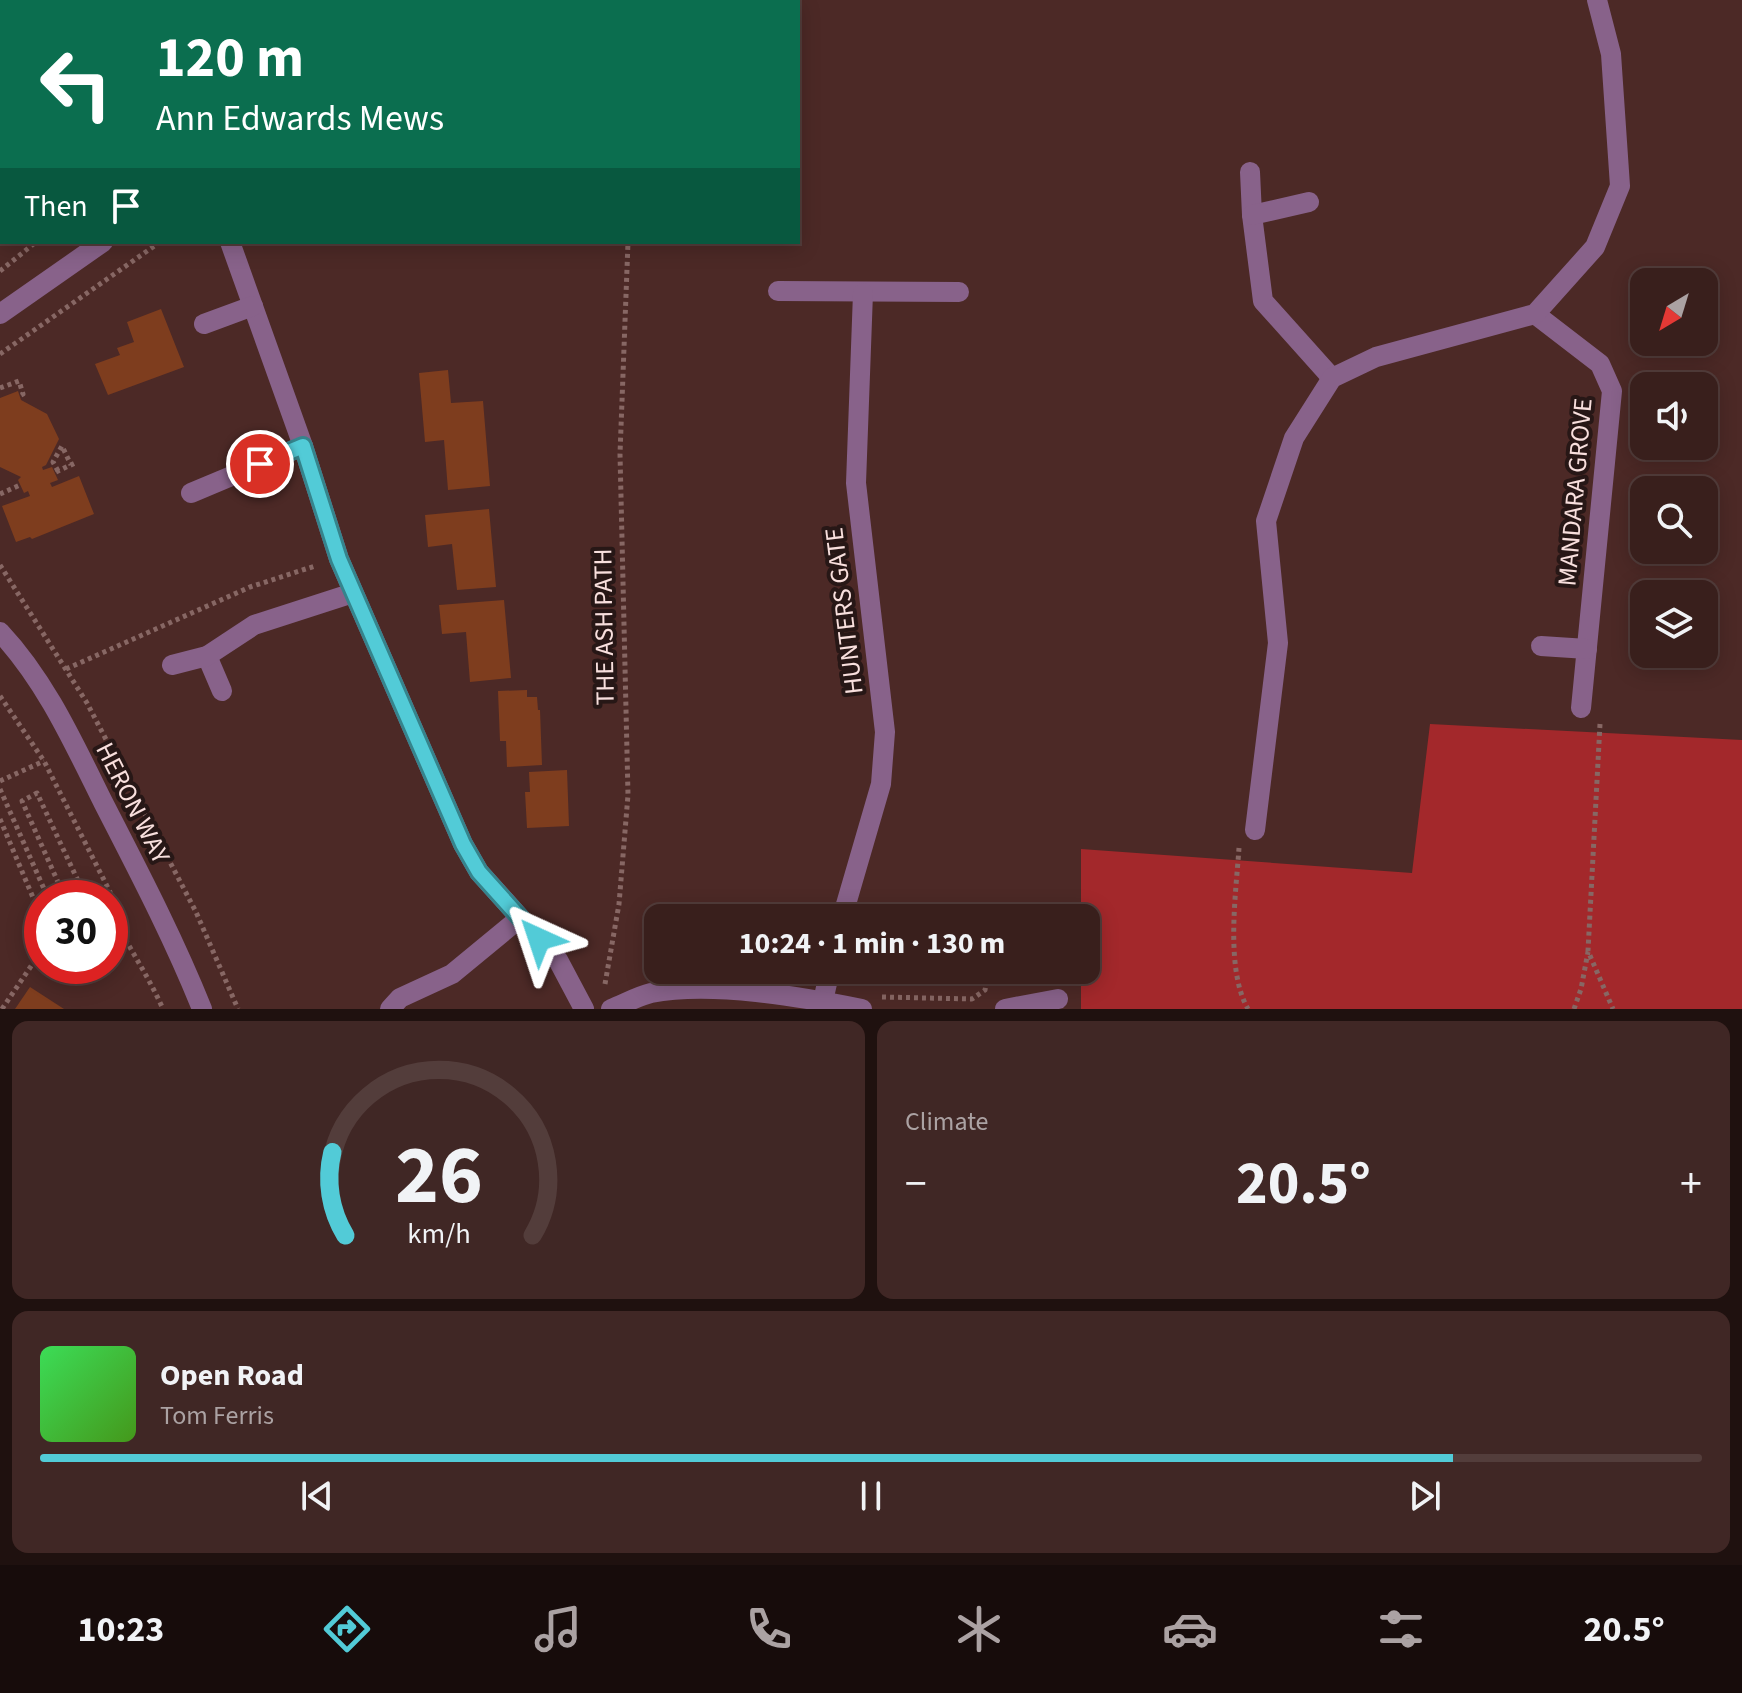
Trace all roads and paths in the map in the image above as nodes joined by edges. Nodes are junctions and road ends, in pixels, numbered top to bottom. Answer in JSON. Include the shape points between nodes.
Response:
{"nodes":[{"id":1,"x":1597,"y":0,"type":"edge"},
{"id":2,"x":1250,"y":172,"type":"dead end"},
{"id":3,"x":1309,"y":202,"type":"dead end"},
{"id":4,"x":1252,"y":215,"type":"junction"},
{"id":5,"x":34,"y":244,"type":"edge"},
{"id":6,"x":100,"y":244,"type":"edge"},
{"id":7,"x":157,"y":244,"type":"edge"},
{"id":8,"x":231,"y":244,"type":"edge"},
{"id":9,"x":628,"y":244,"type":"edge"},
{"id":10,"x":0,"y":271,"type":"edge"},
{"id":11,"x":778,"y":291,"type":"dead end"},
{"id":12,"x":959,"y":292,"type":"dead end"},
{"id":13,"x":863,"y":293,"type":"junction"},
{"id":14,"x":253,"y":306,"type":"junction"},
{"id":15,"x":0,"y":314,"type":"edge"},
{"id":16,"x":1535,"y":314,"type":"junction"},
{"id":17,"x":204,"y":324,"type":"dead end"},
{"id":18,"x":0,"y":354,"type":"edge"},
{"id":19,"x":1332,"y":378,"type":"junction"},
{"id":20,"x":0,"y":388,"type":"edge"},
{"id":21,"x":19,"y":396,"type":"dead end"},
{"id":22,"x":303,"y":446,"type":"junction"},
{"id":23,"x":56,"y":472,"type":"joint"},
{"id":24,"x":20,"y":485,"type":"dead end"},
{"id":25,"x":191,"y":493,"type":"dead end"},
{"id":26,"x":0,"y":494,"type":"edge"},
{"id":27,"x":339,"y":559,"type":"junction"},
{"id":28,"x":0,"y":565,"type":"edge"},
{"id":29,"x":353,"y":593,"type":"junction"},
{"id":30,"x":0,"y":632,"type":"edge"},
{"id":31,"x":1541,"y":646,"type":"dead end"},
{"id":32,"x":1587,"y":649,"type":"junction"},
{"id":33,"x":207,"y":656,"type":"junction"},
{"id":34,"x":172,"y":665,"type":"dead end"},
{"id":35,"x":66,"y":669,"type":"junction"},
{"id":36,"x":222,"y":691,"type":"dead end"},
{"id":37,"x":0,"y":696,"type":"edge"},
{"id":38,"x":1581,"y":708,"type":"joint"},
{"id":39,"x":44,"y":761,"type":"junction"},
{"id":40,"x":0,"y":781,"type":"edge"},
{"id":41,"x":0,"y":789,"type":"edge"},
{"id":42,"x":0,"y":819,"type":"edge"},
{"id":43,"x":1255,"y":830,"type":"joint"},
{"id":44,"x":26,"y":880,"type":"edge"},
{"id":45,"x":40,"y":880,"type":"edge"},
{"id":46,"x":57,"y":880,"type":"edge"},
{"id":47,"x":78,"y":880,"type":"edge"},
{"id":48,"x":104,"y":880,"type":"edge"},
{"id":49,"x":846,"y":904,"type":"edge"},
{"id":50,"x":520,"y":918,"type":"junction"},
{"id":51,"x":128,"y":948,"type":"edge"},
{"id":52,"x":1588,"y":951,"type":"junction"},
{"id":53,"x":24,"y":977,"type":"edge"},
{"id":54,"x":827,"y":984,"type":"edge"},
{"id":55,"x":986,"y":984,"type":"edge"},
{"id":56,"x":1058,"y":999,"type":"dead end"},
{"id":57,"x":823,"y":1001,"type":"junction"},
{"id":58,"x":869,"y":1002,"type":"edge"},
{"id":59,"x":608,"y":1003,"type":"edge"},
{"id":60,"x":2,"y":1009,"type":"edge"},
{"id":61,"x":163,"y":1009,"type":"edge"},
{"id":62,"x":202,"y":1009,"type":"edge"},
{"id":63,"x":238,"y":1009,"type":"edge"},
{"id":64,"x":390,"y":1009,"type":"edge"},
{"id":65,"x":584,"y":1009,"type":"edge"},
{"id":66,"x":1005,"y":1009,"type":"edge"},
{"id":67,"x":1248,"y":1009,"type":"edge"},
{"id":68,"x":1574,"y":1009,"type":"edge"},
{"id":69,"x":1613,"y":1009,"type":"edge"}],
"edges":[{"from":1,"to":16,"type":"street","via":[[1611,54],[1620,186],[1595,247]]},
{"from":2,"to":4,"type":"street"},
{"from":3,"to":4,"type":"street"},
{"from":4,"to":19,"type":"street","via":[[1263,301]]},
{"from":5,"to":10,"type":"path"},
{"from":6,"to":15,"type":"street"},
{"from":7,"to":18,"type":"path"},
{"from":8,"to":14,"type":"street"},
{"from":9,"to":59,"type":"path","name":"THE ASH PATH","via":[[620,454],[628,795],[619,904],[605,976]]},
{"from":11,"to":13,"type":"street"},
{"from":12,"to":13,"type":"street"},
{"from":13,"to":49,"type":"street","name":"HUNTERS GATE","via":[[856,483],[885,732],[881,784]]},
{"from":14,"to":17,"type":"street"},
{"from":14,"to":22,"type":"street"},
{"from":16,"to":19,"type":"street","via":[[1376,357]]},
{"from":16,"to":32,"type":"street","name":"MANDARA GROVE","via":[[1600,364],[1612,391]]},
{"from":19,"to":43,"type":"street","via":[[1294,438],[1266,521],[1278,643]]},
{"from":20,"to":21,"type":"path","via":[[19,381]]},
{"from":22,"to":25,"type":"street"},
{"from":22,"to":27,"type":"street"},
{"from":23,"to":23,"type":"path","via":[[74,463],[62,446],[53,462]]},
{"from":24,"to":26,"type":"path"},
{"from":27,"to":29,"type":"street"},
{"from":27,"to":35,"type":"path","via":[[250,587]]},
{"from":28,"to":35,"type":"path"},
{"from":29,"to":33,"type":"street","via":[[254,625]]},
{"from":29,"to":50,"type":"street","via":[[463,844],[479,872]]},
{"from":30,"to":62,"type":"street","name":"HERON WAY","via":[[60,716],[158,909]]},
{"from":31,"to":32,"type":"street"},
{"from":32,"to":38,"type":"street","name":"MANDARA GROVE"},
{"from":33,"to":34,"type":"street"},
{"from":33,"to":36,"type":"street"},
{"from":35,"to":63,"type":"path","via":[[196,912]]},
{"from":37,"to":39,"type":"path"},
{"from":38,"to":52,"type":"path","via":[[1581,715],[1601,718]]},
{"from":39,"to":40,"type":"path"},
{"from":39,"to":48,"type":"path"},
{"from":41,"to":45,"type":"path"},
{"from":42,"to":44,"type":"path"},
{"from":43,"to":67,"type":"path","via":[[1255,835],[1239,834],[1235,924],[1238,979]]},
{"from":46,"to":47,"type":"path","via":[[22,801],[37,793]]},
{"from":50,"to":64,"type":"street","via":[[452,974],[400,998]]},
{"from":50,"to":65,"type":"street","via":[[558,960]]},
{"from":51,"to":61,"type":"path"},
{"from":52,"to":68,"type":"path"},
{"from":52,"to":69,"type":"path"},
{"from":53,"to":60,"type":"path"},
{"from":54,"to":57,"type":"street"},
{"from":55,"to":58,"type":"path","via":[[972,999]]},
{"from":56,"to":66,"type":"street"},
{"from":57,"to":58,"type":"street"},
{"from":57,"to":59,"type":"street","via":[[680,989]]}]}
